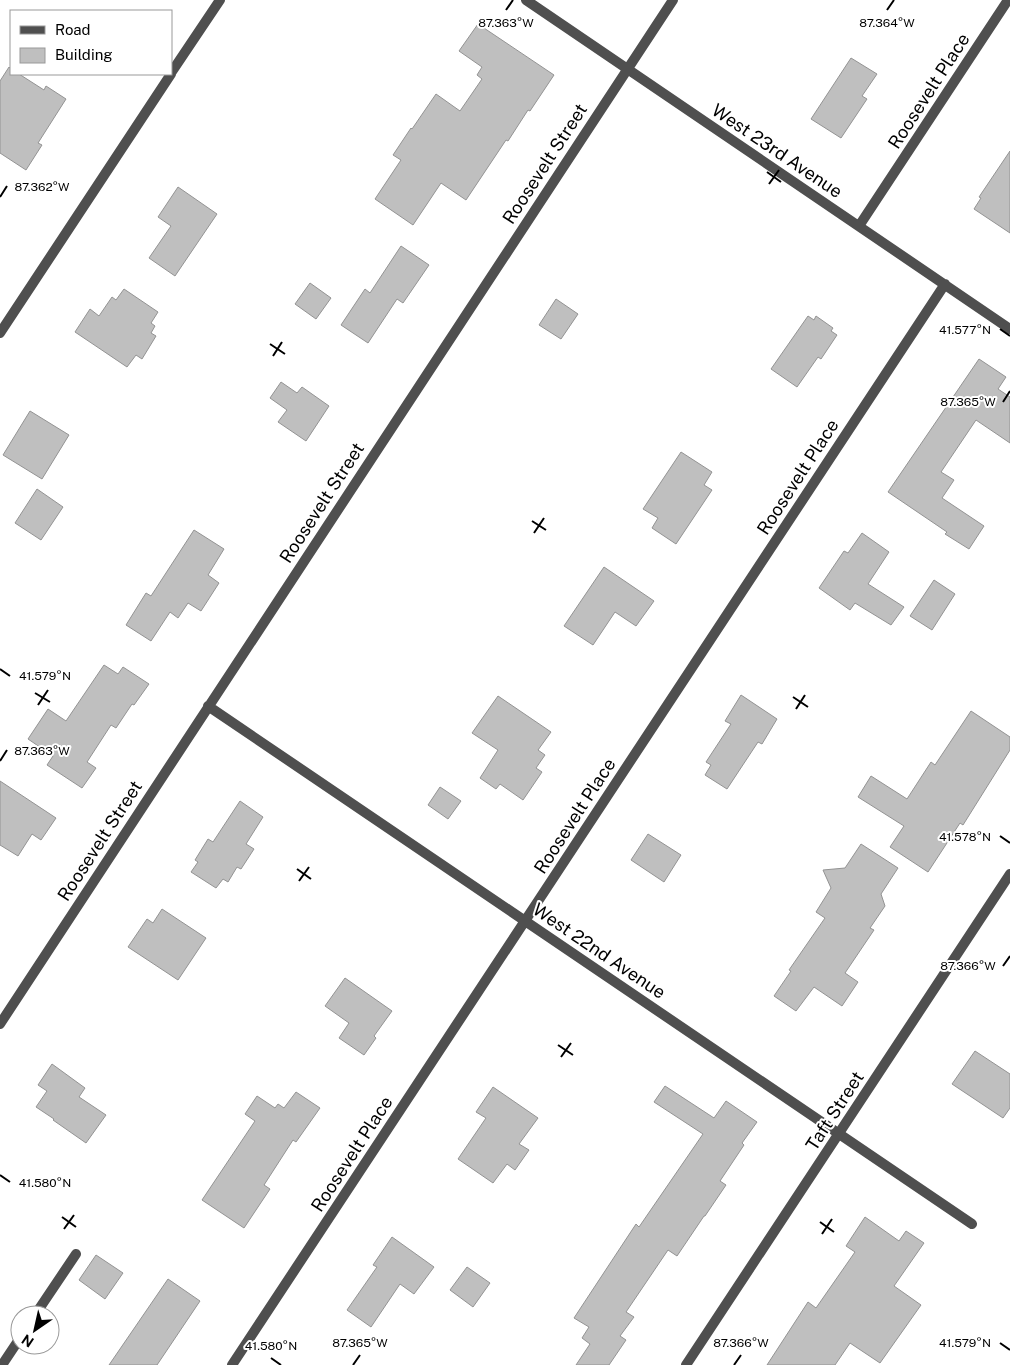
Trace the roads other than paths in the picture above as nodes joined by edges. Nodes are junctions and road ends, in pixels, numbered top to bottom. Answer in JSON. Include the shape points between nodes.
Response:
{"nodes":[{"id":1,"x":220,"y":0,"type":"edge"},
{"id":2,"x":526,"y":0,"type":"edge"},
{"id":3,"x":673,"y":0,"type":"edge"},
{"id":4,"x":1008,"y":0,"type":"edge"},
{"id":5,"x":627,"y":69,"type":"junction"},
{"id":6,"x":172,"y":72,"type":"edge"},
{"id":7,"x":170,"y":75,"type":"edge"},
{"id":8,"x":859,"y":226,"type":"junction"},
{"id":9,"x":945,"y":284,"type":"junction"},
{"id":10,"x":1010,"y":329,"type":"edge"},
{"id":11,"x":0,"y":333,"type":"edge"},
{"id":12,"x":208,"y":706,"type":"junction"},
{"id":13,"x":1010,"y":874,"type":"edge"},
{"id":14,"x":525,"y":921,"type":"junction"},
{"id":15,"x":0,"y":1024,"type":"edge"},
{"id":16,"x":839,"y":1134,"type":"junction"},
{"id":17,"x":972,"y":1224,"type":"dead end"},
{"id":18,"x":76,"y":1254,"type":"dead end"},
{"id":19,"x":42,"y":1305,"type":"edge"},
{"id":20,"x":10,"y":1353,"type":"edge"},
{"id":21,"x":2,"y":1365,"type":"edge"},
{"id":22,"x":232,"y":1365,"type":"edge"},
{"id":23,"x":686,"y":1365,"type":"edge"}],
"edges":[{"from":1,"to":6,"type":"street"},
{"from":2,"to":5,"type":"street","name":"West 23rd Avenue"},
{"from":3,"to":5,"type":"street","name":"Roosevelt Street"},
{"from":4,"to":8,"type":"street","name":"Roosevelt Place"},
{"from":5,"to":8,"type":"street","name":"West 23rd Avenue"},
{"from":5,"to":12,"type":"street","name":"Roosevelt Street"},
{"from":7,"to":11,"type":"street"},
{"from":8,"to":9,"type":"street","name":"West 23rd Avenue"},
{"from":9,"to":10,"type":"street","name":"West 23rd Avenue"},
{"from":9,"to":14,"type":"street","name":"Roosevelt Place"},
{"from":12,"to":14,"type":"street","name":"West 22nd Avenue"},
{"from":12,"to":15,"type":"street","name":"Roosevelt Street"},
{"from":13,"to":16,"type":"street","name":"Taft Street"},
{"from":14,"to":16,"type":"street","name":"West 22nd Avenue"},
{"from":14,"to":22,"type":"street","name":"Roosevelt Place"},
{"from":16,"to":17,"type":"street","name":"West 22nd Avenue"},
{"from":16,"to":23,"type":"street","name":"Taft Street"},
{"from":18,"to":19,"type":"street"},
{"from":20,"to":21,"type":"street"}]}
